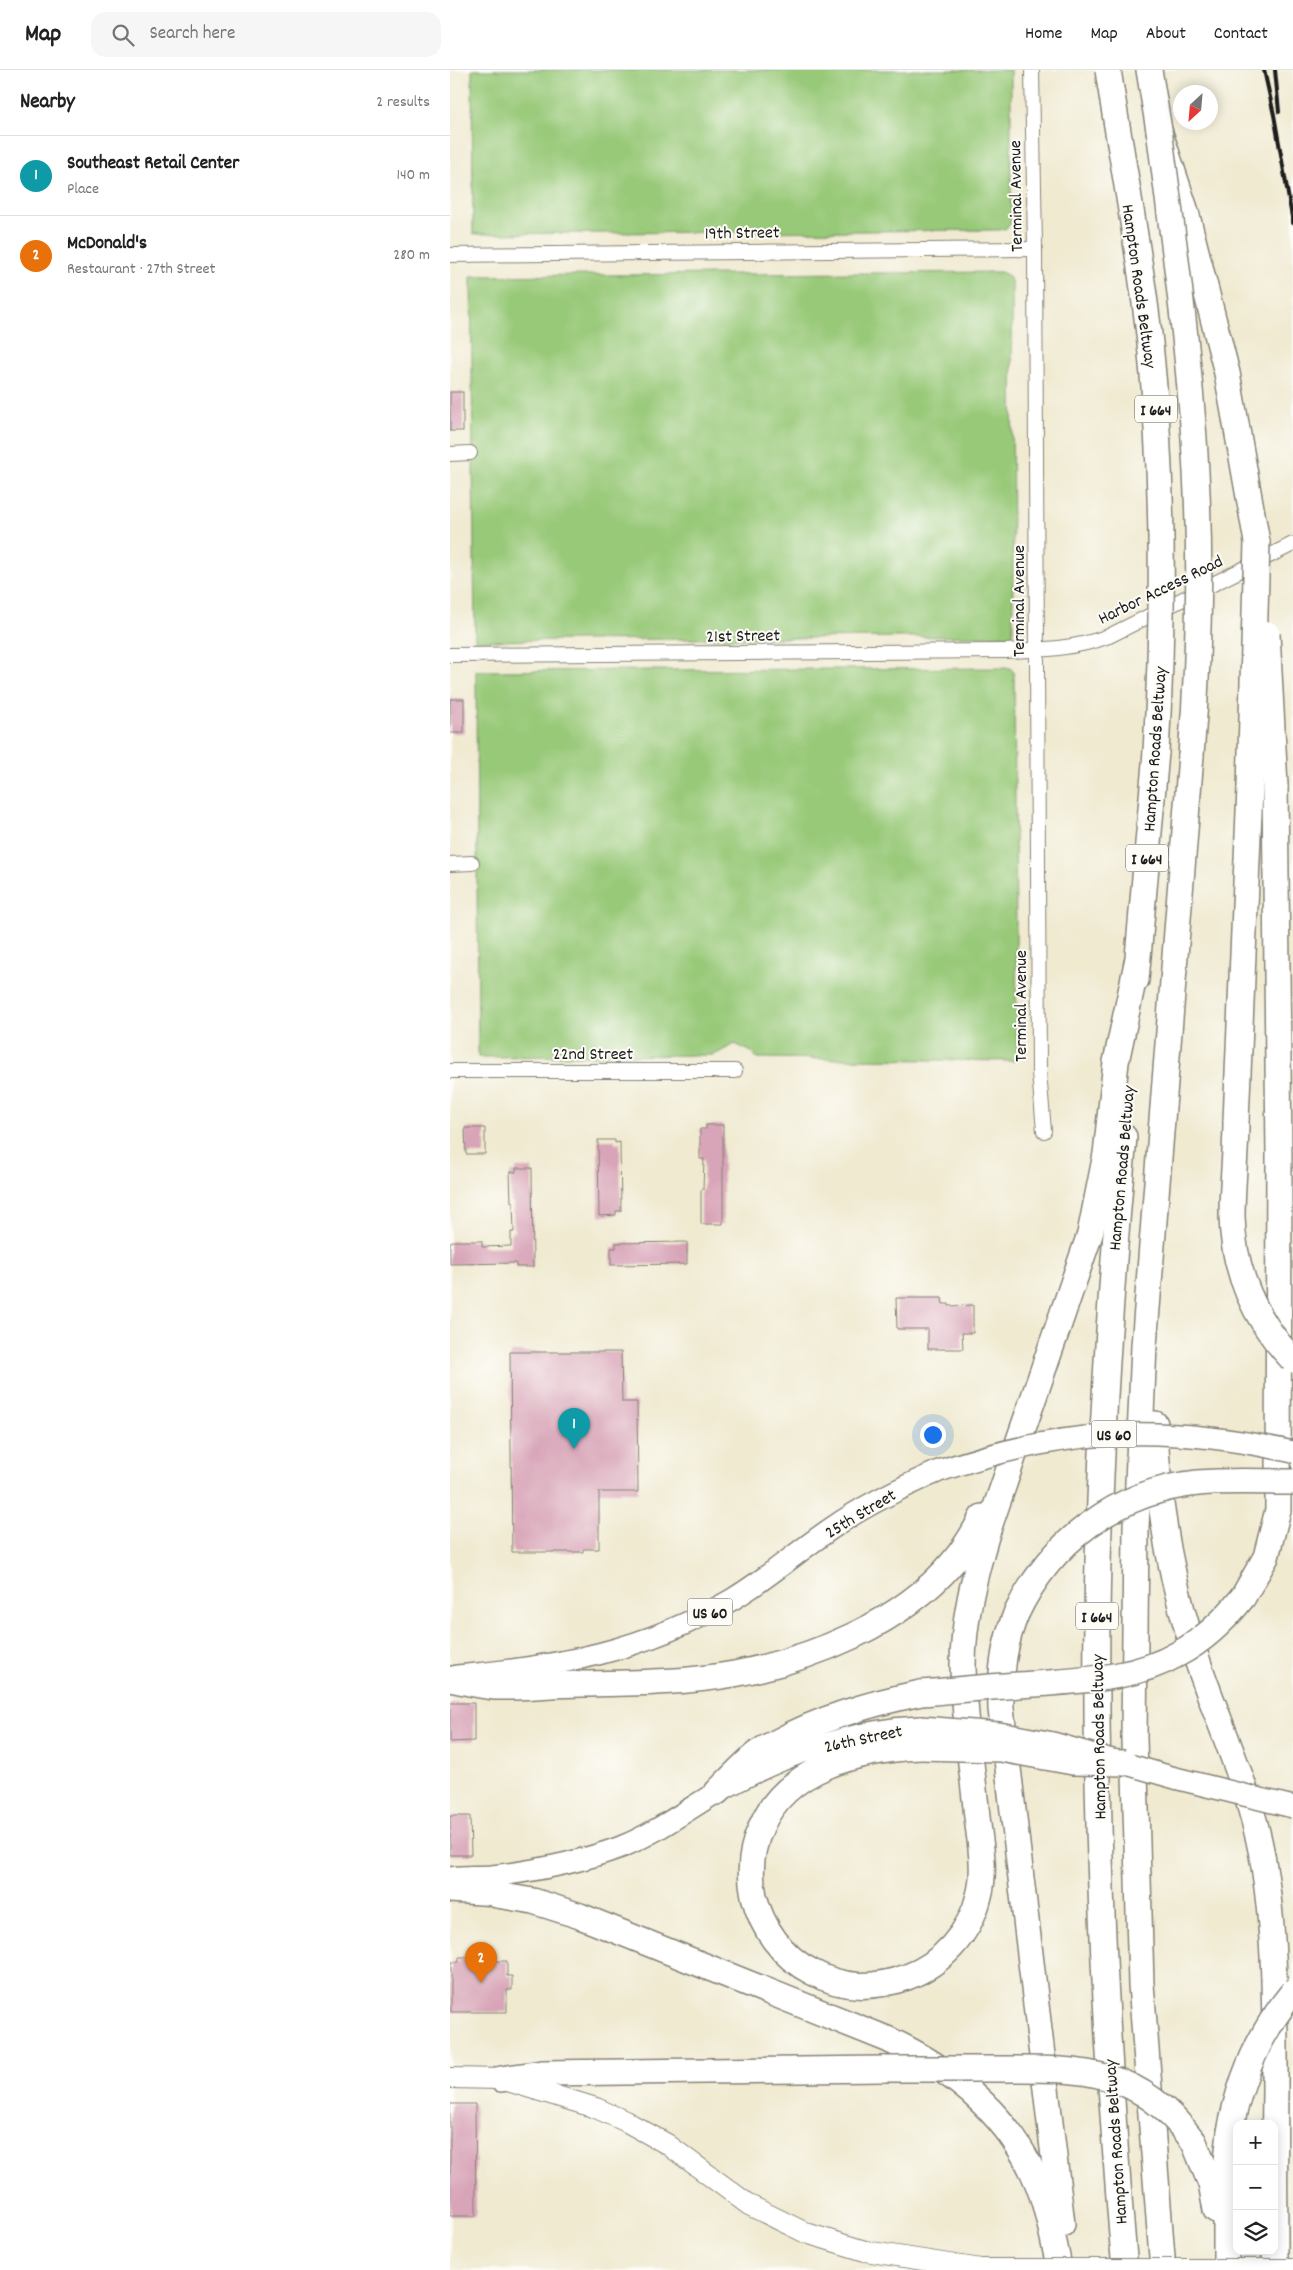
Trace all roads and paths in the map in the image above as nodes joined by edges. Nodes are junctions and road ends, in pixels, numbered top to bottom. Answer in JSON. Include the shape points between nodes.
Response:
{"nodes":[{"id":1,"x":1032,"y":70,"type":"edge"},
{"id":2,"x":1108,"y":70,"type":"edge"},
{"id":3,"x":1149,"y":70,"type":"edge"},
{"id":4,"x":1159,"y":130,"type":"junction"},
{"id":5,"x":1035,"y":249,"type":"junction"},
{"id":6,"x":450,"y":255,"type":"edge"},
{"id":7,"x":470,"y":453,"type":"dead end"},
{"id":8,"x":450,"y":454,"type":"edge"},
{"id":9,"x":1257,"y":542,"type":"junction"},
{"id":10,"x":1293,"y":544,"type":"edge"},
{"id":11,"x":1037,"y":650,"type":"junction"},
{"id":12,"x":450,"y":656,"type":"edge"},
{"id":13,"x":472,"y":863,"type":"dead end"},
{"id":14,"x":450,"y":864,"type":"edge"},
{"id":15,"x":1137,"y":963,"type":"junction"},
{"id":16,"x":450,"y":1071,"type":"edge"},
{"id":17,"x":735,"y":1071,"type":"dead end"},
{"id":18,"x":1044,"y":1131,"type":"dead end"},
{"id":19,"x":1149,"y":1271,"type":"junction"},
{"id":20,"x":1293,"y":1360,"type":"edge"},
{"id":21,"x":1293,"y":1452,"type":"edge"},
{"id":22,"x":1005,"y":1478,"type":"junction"},
{"id":23,"x":1293,"y":1482,"type":"edge"},
{"id":24,"x":450,"y":1678,"type":"edge"},
{"id":25,"x":920,"y":1737,"type":"junction"},
{"id":26,"x":1125,"y":1764,"type":"joint"},
{"id":27,"x":717,"y":1792,"type":"junction"},
{"id":28,"x":1293,"y":1808,"type":"edge"},
{"id":29,"x":450,"y":1878,"type":"edge"},
{"id":30,"x":450,"y":1892,"type":"edge"},
{"id":31,"x":497,"y":1896,"type":"joint"},
{"id":32,"x":1293,"y":1992,"type":"edge"},
{"id":33,"x":450,"y":2078,"type":"edge"},
{"id":34,"x":502,"y":2078,"type":"junction"},
{"id":35,"x":1293,"y":2269,"type":"edge"},
{"id":36,"x":978,"y":2270,"type":"edge"},
{"id":37,"x":1060,"y":2270,"type":"edge"},
{"id":38,"x":1065,"y":2270,"type":"edge"},
{"id":39,"x":1125,"y":2270,"type":"edge"},
{"id":40,"x":1163,"y":2270,"type":"edge"},
{"id":41,"x":1221,"y":2270,"type":"edge"},
{"id":42,"x":1226,"y":2270,"type":"edge"},
{"id":43,"x":1275,"y":2270,"type":"edge"}],
"edges":[{"from":1,"to":5,"type":"street","name":"Terminal Avenue"},
{"from":2,"to":15,"type":"highway","name":"Hampton Roads Beltway","number":"I 664","bridge":true,"via":[[1142,283],[1157,426],[1162,593],[1156,752]]},
{"from":3,"to":4,"type":"highway","name":"Hampton Roads Beltway","number":"I 664"},
{"from":4,"to":9,"type":"highway","bridge":true,"via":[[1186,212],[1227,373]]},
{"from":4,"to":19,"type":"highway","name":"Hampton Roads Beltway","number":"I 664","bridge":true,"via":[[1186,346],[1196,473],[1198,636]]},
{"from":5,"to":6,"type":"street","name":"19th Street"},
{"from":5,"to":11,"type":"street","name":"Terminal Avenue"},
{"from":7,"to":8,"type":"street"},
{"from":9,"to":20,"type":"highway","bridge":true,"via":[[1232,1215],[1240,1273],[1250,1298],[1262,1321]]},
{"from":9,"to":27,"type":"highway","bridge":true,"via":[[1270,658],[1275,786],[1279,1155],[1278,1510],[1266,1557],[1243,1597],[1227,1617],[1178,1655],[1140,1670],[1075,1680],[921,1693],[848,1712],[818,1722],[756,1753]]},
{"from":10,"to":11,"type":"street","name":"Harbor Access Road","via":[[1109,636],[1080,646]]},
{"from":11,"to":12,"type":"street","name":"21st Street"},
{"from":11,"to":18,"type":"street","name":"Terminal Avenue","via":[[1040,1072]]},
{"from":13,"to":14,"type":"street"},
{"from":15,"to":22,"type":"highway","via":[[1116,1062],[1106,1154],[1090,1234]]},
{"from":15,"to":39,"type":"highway","name":"Hampton Roads Beltway","number":"I 664","via":[[1108,1341],[1097,1616],[1107,2030]]},
{"from":16,"to":17,"type":"street","name":"22nd Street"},
{"from":19,"to":40,"type":"highway","name":"Hampton Roads Beltway","number":"I 664","via":[[1136,1528],[1135,1793],[1142,1993]]},
{"from":19,"to":43,"type":"highway","via":[[1158,1346],[1156,1452],[1167,1546],[1191,1642],[1250,1807],[1269,1904],[1274,1973]]},
{"from":21,"to":24,"type":"main road","name":"25th Street","number":"US 60","bridge":true,"via":[[1220,1438],[1127,1433],[1032,1444],[997,1453],[939,1471],[858,1512],[734,1598],[648,1640],[562,1662]]},
{"from":22,"to":24,"type":"highway","via":[[964,1547],[929,1587],[875,1624],[809,1653],[733,1674],[659,1682],[496,1687]]},
{"from":22,"to":25,"type":"highway","via":[[975,1574],[965,1622],[963,1669],[982,1856],[976,1904],[957,1941],[932,1965],[917,1973],[865,1987],[824,1979],[789,1958],[765,1926],[752,1887],[752,1855],[756,1837],[774,1802],[792,1784],[817,1770]]},
{"from":23,"to":38,"type":"highway","bridge":true,"via":[[1197,1483],[1157,1490],[1120,1505],[1086,1526],[1042,1570],[1016,1614],[1004,1653],[1001,1710],[1060,2203]]},
{"from":25,"to":26,"type":"highway","bridge":true,"via":[[1073,1762]]},
{"from":25,"to":27,"type":"main road","name":"26th Street","via":[[874,1732],[813,1749]]},
{"from":26,"to":28,"type":"main road","bridge":true},
{"from":27,"to":29,"type":"main road","name":"26th Street","via":[[620,1847],[532,1870]]},
{"from":30,"to":31,"type":"main road"},
{"from":31,"to":37,"type":"highway","via":[[533,1901],[580,1916],[887,2040],[922,2056],[948,2073],[988,2107],[1018,2146],[1042,2197]]},
{"from":32,"to":42,"type":"highway","bridge":true,"via":[[1274,2018],[1251,2060],[1236,2103],[1226,2169]]},
{"from":33,"to":34,"type":"main road"},
{"from":34,"to":36,"type":"main road","via":[[625,2120],[667,2144],[749,2205],[806,2233],[865,2251]]},
{"from":34,"to":41,"type":"highway","bridge":true,"via":[[542,2073],[1060,2068],[1115,2078],[1153,2099],[1194,2142],[1212,2191]]},
{"from":35,"to":36,"type":"main road","bridge":true}]}
